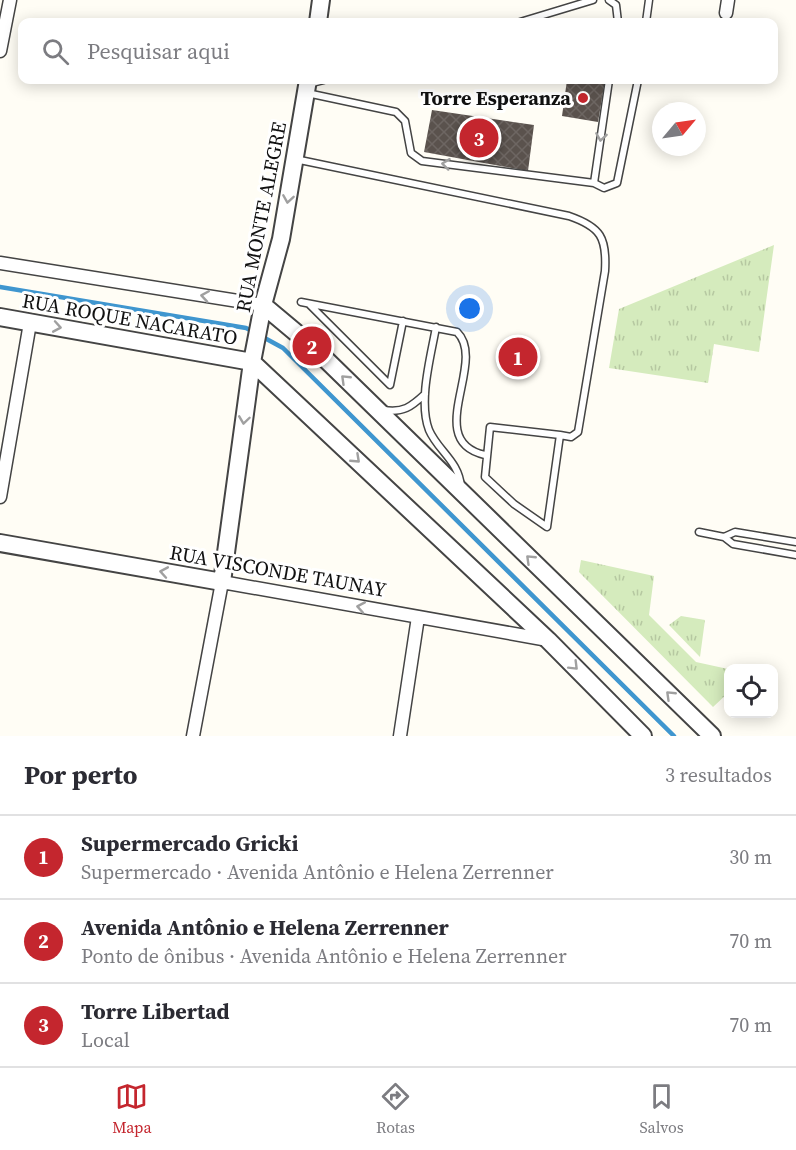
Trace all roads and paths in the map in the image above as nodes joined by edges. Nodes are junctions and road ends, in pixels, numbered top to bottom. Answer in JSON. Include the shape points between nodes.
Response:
{"nodes":[{"id":1,"x":10,"y":0,"type":"edge"},
{"id":2,"x":321,"y":0,"type":"edge"},
{"id":3,"x":593,"y":0,"type":"edge"},
{"id":4,"x":609,"y":0,"type":"edge"},
{"id":5,"x":649,"y":0,"type":"edge"},
{"id":6,"x":319,"y":18,"type":"edge"},
{"id":7,"x":533,"y":18,"type":"edge"},
{"id":8,"x":618,"y":18,"type":"edge"},
{"id":9,"x":647,"y":18,"type":"edge"},
{"id":10,"x":0,"y":51,"type":"edge"},
{"id":11,"x":311,"y":84,"type":"edge"},
{"id":12,"x":608,"y":84,"type":"edge"},
{"id":13,"x":637,"y":84,"type":"edge"},
{"id":14,"x":294,"y":159,"type":"junction"},
{"id":15,"x":594,"y":183,"type":"junction"},
{"id":16,"x":0,"y":263,"type":"edge"},
{"id":17,"x":301,"y":302,"type":"dead end"},
{"id":18,"x":309,"y":304,"type":"junction"},
{"id":19,"x":262,"y":312,"type":"junction"},
{"id":20,"x":0,"y":317,"type":"edge"},
{"id":21,"x":403,"y":321,"type":"junction"},
{"id":22,"x":30,"y":323,"type":"junction"},
{"id":23,"x":436,"y":327,"type":"junction"},
{"id":24,"x":255,"y":354,"type":"junction"},
{"id":25,"x":425,"y":394,"type":"junction"},
{"id":26,"x":376,"y":410,"type":"junction"},
{"id":27,"x":560,"y":435,"type":"junction"},
{"id":28,"x":486,"y":455,"type":"junction"},
{"id":29,"x":461,"y":491,"type":"junction"},
{"id":30,"x":0,"y":497,"type":"edge"},
{"id":31,"x":699,"y":532,"type":"dead end"},
{"id":32,"x":724,"y":537,"type":"junction"},
{"id":33,"x":796,"y":542,"type":"edge"},
{"id":34,"x":0,"y":543,"type":"edge"},
{"id":35,"x":796,"y":555,"type":"edge"},
{"id":36,"x":222,"y":582,"type":"junction"},
{"id":37,"x":418,"y":617,"type":"junction"},
{"id":38,"x":548,"y":640,"type":"junction"},
{"id":39,"x":638,"y":734,"type":"edge"},
{"id":40,"x":193,"y":736,"type":"edge"},
{"id":41,"x":400,"y":736,"type":"edge"},
{"id":42,"x":712,"y":736,"type":"edge"}],
"edges":[{"from":1,"to":10,"type":"street"},
{"from":2,"to":6,"type":"street"},
{"from":3,"to":7,"type":"lane"},
{"from":4,"to":8,"type":"lane","via":[[616,5]]},
{"from":5,"to":9,"type":"lane"},
{"from":11,"to":14,"type":"street","name":"RUA MONTE ALEGRE"},
{"from":15,"to":11,"type":"lane","one_way":true,"via":[[422,161],[411,153],[405,122],[396,112]]},
{"from":12,"to":15,"type":"lane","one_way":true},
{"from":13,"to":15,"type":"lane","via":[[617,183],[604,188]]},
{"from":14,"to":19,"type":"street","name":"RUA MONTE ALEGRE","one_way":true,"via":[[281,238]]},
{"from":14,"to":27,"type":"lane","via":[[569,216],[587,222],[599,233],[606,247],[605,271],[578,432]]},
{"from":19,"to":16,"type":"street","one_way":true},
{"from":17,"to":18,"type":"lane"},
{"from":18,"to":21,"type":"lane"},
{"from":18,"to":21,"type":"lane","via":[[390,385]]},
{"from":19,"to":24,"type":"street","name":"RUA MONTE ALEGRE"},
{"from":26,"to":19,"type":"street","one_way":true,"via":[[312,346]]},
{"from":20,"to":22,"type":"street","name":"RUA ROQUE NACARATO"},
{"from":21,"to":23,"type":"lane"},
{"from":22,"to":24,"type":"street","name":"RUA ROQUE NACARATO","one_way":true},
{"from":22,"to":30,"type":"street"},
{"from":23,"to":25,"type":"lane"},
{"from":23,"to":28,"type":"lane","via":[[457,332],[463,338],[466,349],[458,429],[472,452]]},
{"from":24,"to":36,"type":"street","name":"RUA MONTE ALEGRE","one_way":true},
{"from":24,"to":38,"type":"street","one_way":true},
{"from":25,"to":26,"type":"lane","via":[[399,412]]},
{"from":25,"to":29,"type":"lane","via":[[429,430],[460,476]]},
{"from":26,"to":29,"type":"street"},
{"from":27,"to":28,"type":"lane","via":[[489,427]]},
{"from":27,"to":28,"type":"lane","via":[[547,527],[485,477]]},
{"from":42,"to":29,"type":"street","one_way":true},
{"from":31,"to":32,"type":"lane"},
{"from":32,"to":33,"type":"lane","via":[[735,532]]},
{"from":32,"to":35,"type":"lane","via":[[733,544]]},
{"from":36,"to":34,"type":"street","name":"RUA VISCONDE TAUNAY","one_way":true},
{"from":37,"to":36,"type":"street","name":"RUA VISCONDE TAUNAY","one_way":true},
{"from":36,"to":40,"type":"street"},
{"from":37,"to":38,"type":"street","name":"RUA VISCONDE TAUNAY"},
{"from":37,"to":41,"type":"street"},
{"from":38,"to":39,"type":"street","one_way":true}]}
